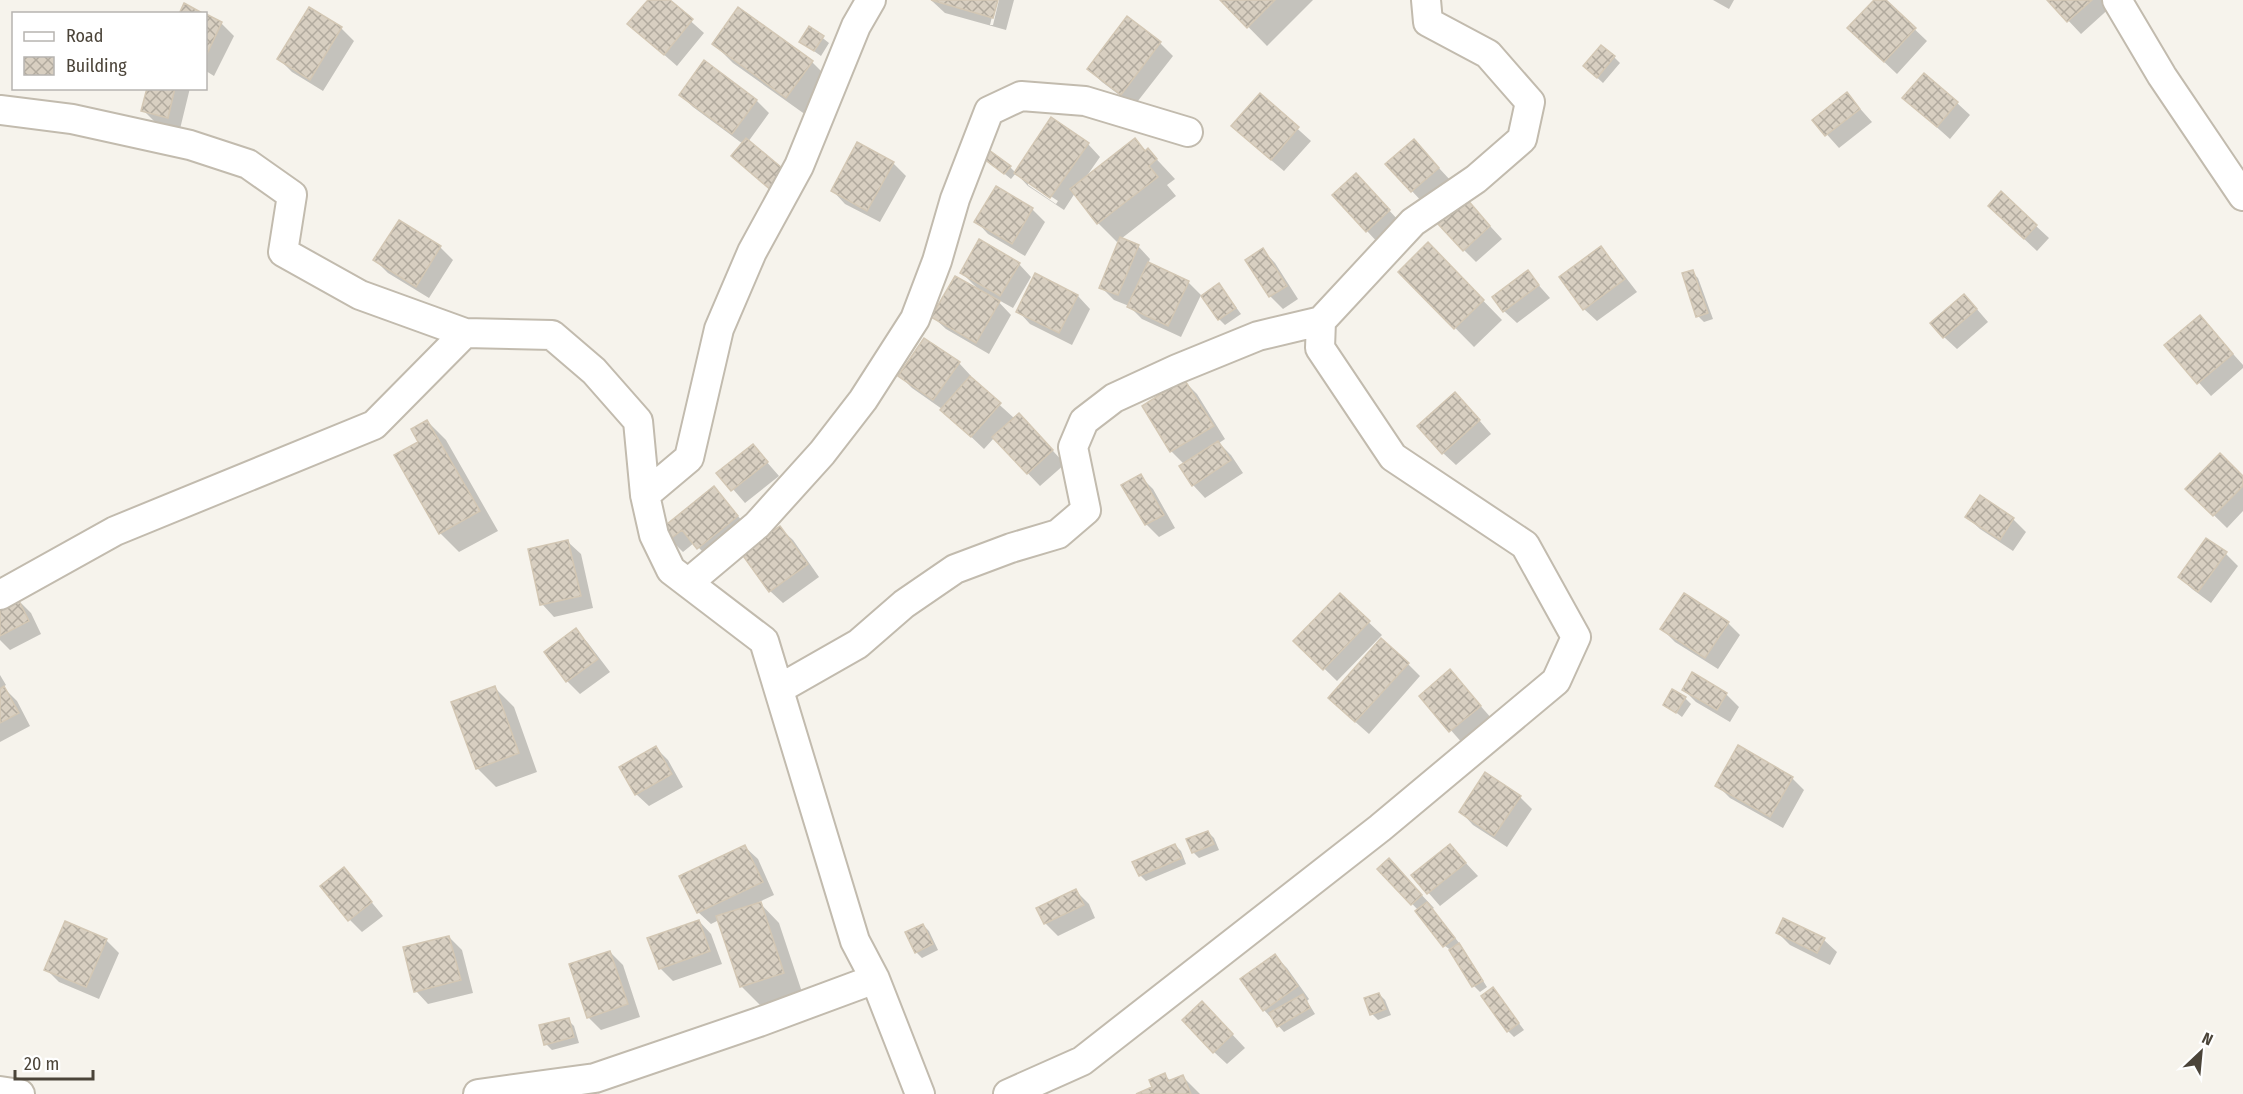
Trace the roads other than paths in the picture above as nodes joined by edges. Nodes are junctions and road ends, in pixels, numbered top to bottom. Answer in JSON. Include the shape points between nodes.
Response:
{"nodes":[{"id":1,"x":871,"y":0,"type":"edge"},
{"id":2,"x":1426,"y":0,"type":"edge"},
{"id":3,"x":2117,"y":0,"type":"edge"},
{"id":4,"x":0,"y":110,"type":"edge"},
{"id":5,"x":1188,"y":132,"type":"dead end"},
{"id":6,"x":2243,"y":196,"type":"edge"},
{"id":7,"x":1321,"y":321,"type":"junction"},
{"id":8,"x":465,"y":333,"type":"junction"},
{"id":9,"x":645,"y":495,"type":"junction"},
{"id":10,"x":687,"y":583,"type":"junction"},
{"id":11,"x":0,"y":595,"type":"edge"},
{"id":12,"x":779,"y":689,"type":"junction"},
{"id":13,"x":875,"y":979,"type":"junction"},
{"id":14,"x":0,"y":1091,"type":"edge"},
{"id":15,"x":20,"y":1094,"type":"edge"},
{"id":16,"x":478,"y":1094,"type":"edge"},
{"id":17,"x":920,"y":1094,"type":"edge"},
{"id":18,"x":1008,"y":1094,"type":"edge"}],
"edges":[{"from":1,"to":9,"type":"street","via":[[856,26],[800,166],[752,252],[719,329],[689,458]]},
{"from":2,"to":7,"type":"street","via":[[1428,22],[1488,54],[1530,102],[1522,139],[1476,179],[1413,222]]},
{"from":3,"to":6,"type":"street","via":[[2162,76]]},
{"from":4,"to":8,"type":"street","via":[[83,121],[190,145],[248,164],[292,195],[283,252],[360,295]]},
{"from":5,"to":10,"type":"street","via":[[1085,101],[1021,96],[989,111],[915,319],[863,400],[822,453],[757,525]]},
{"from":7,"to":12,"type":"street","via":[[1258,336],[1114,398],[1084,421],[1072,447],[1086,510],[1058,534],[955,569],[904,604],[858,644]]},
{"from":7,"to":18,"type":"street","via":[[1320,348],[1394,457],[1525,545],[1576,637],[1556,681],[1380,828],[1082,1061]]},
{"from":8,"to":9,"type":"street","via":[[552,335],[594,371],[638,421]]},
{"from":8,"to":11,"type":"street","via":[[374,425],[114,531]]},
{"from":9,"to":10,"type":"street","via":[[654,535],[671,570]]},
{"from":10,"to":12,"type":"street","via":[[764,641]]},
{"from":12,"to":13,"type":"street","via":[[855,941]]},
{"from":13,"to":16,"type":"street","via":[[595,1078]]},
{"from":13,"to":17,"type":"street"},
{"from":14,"to":15,"type":"street"}]}
